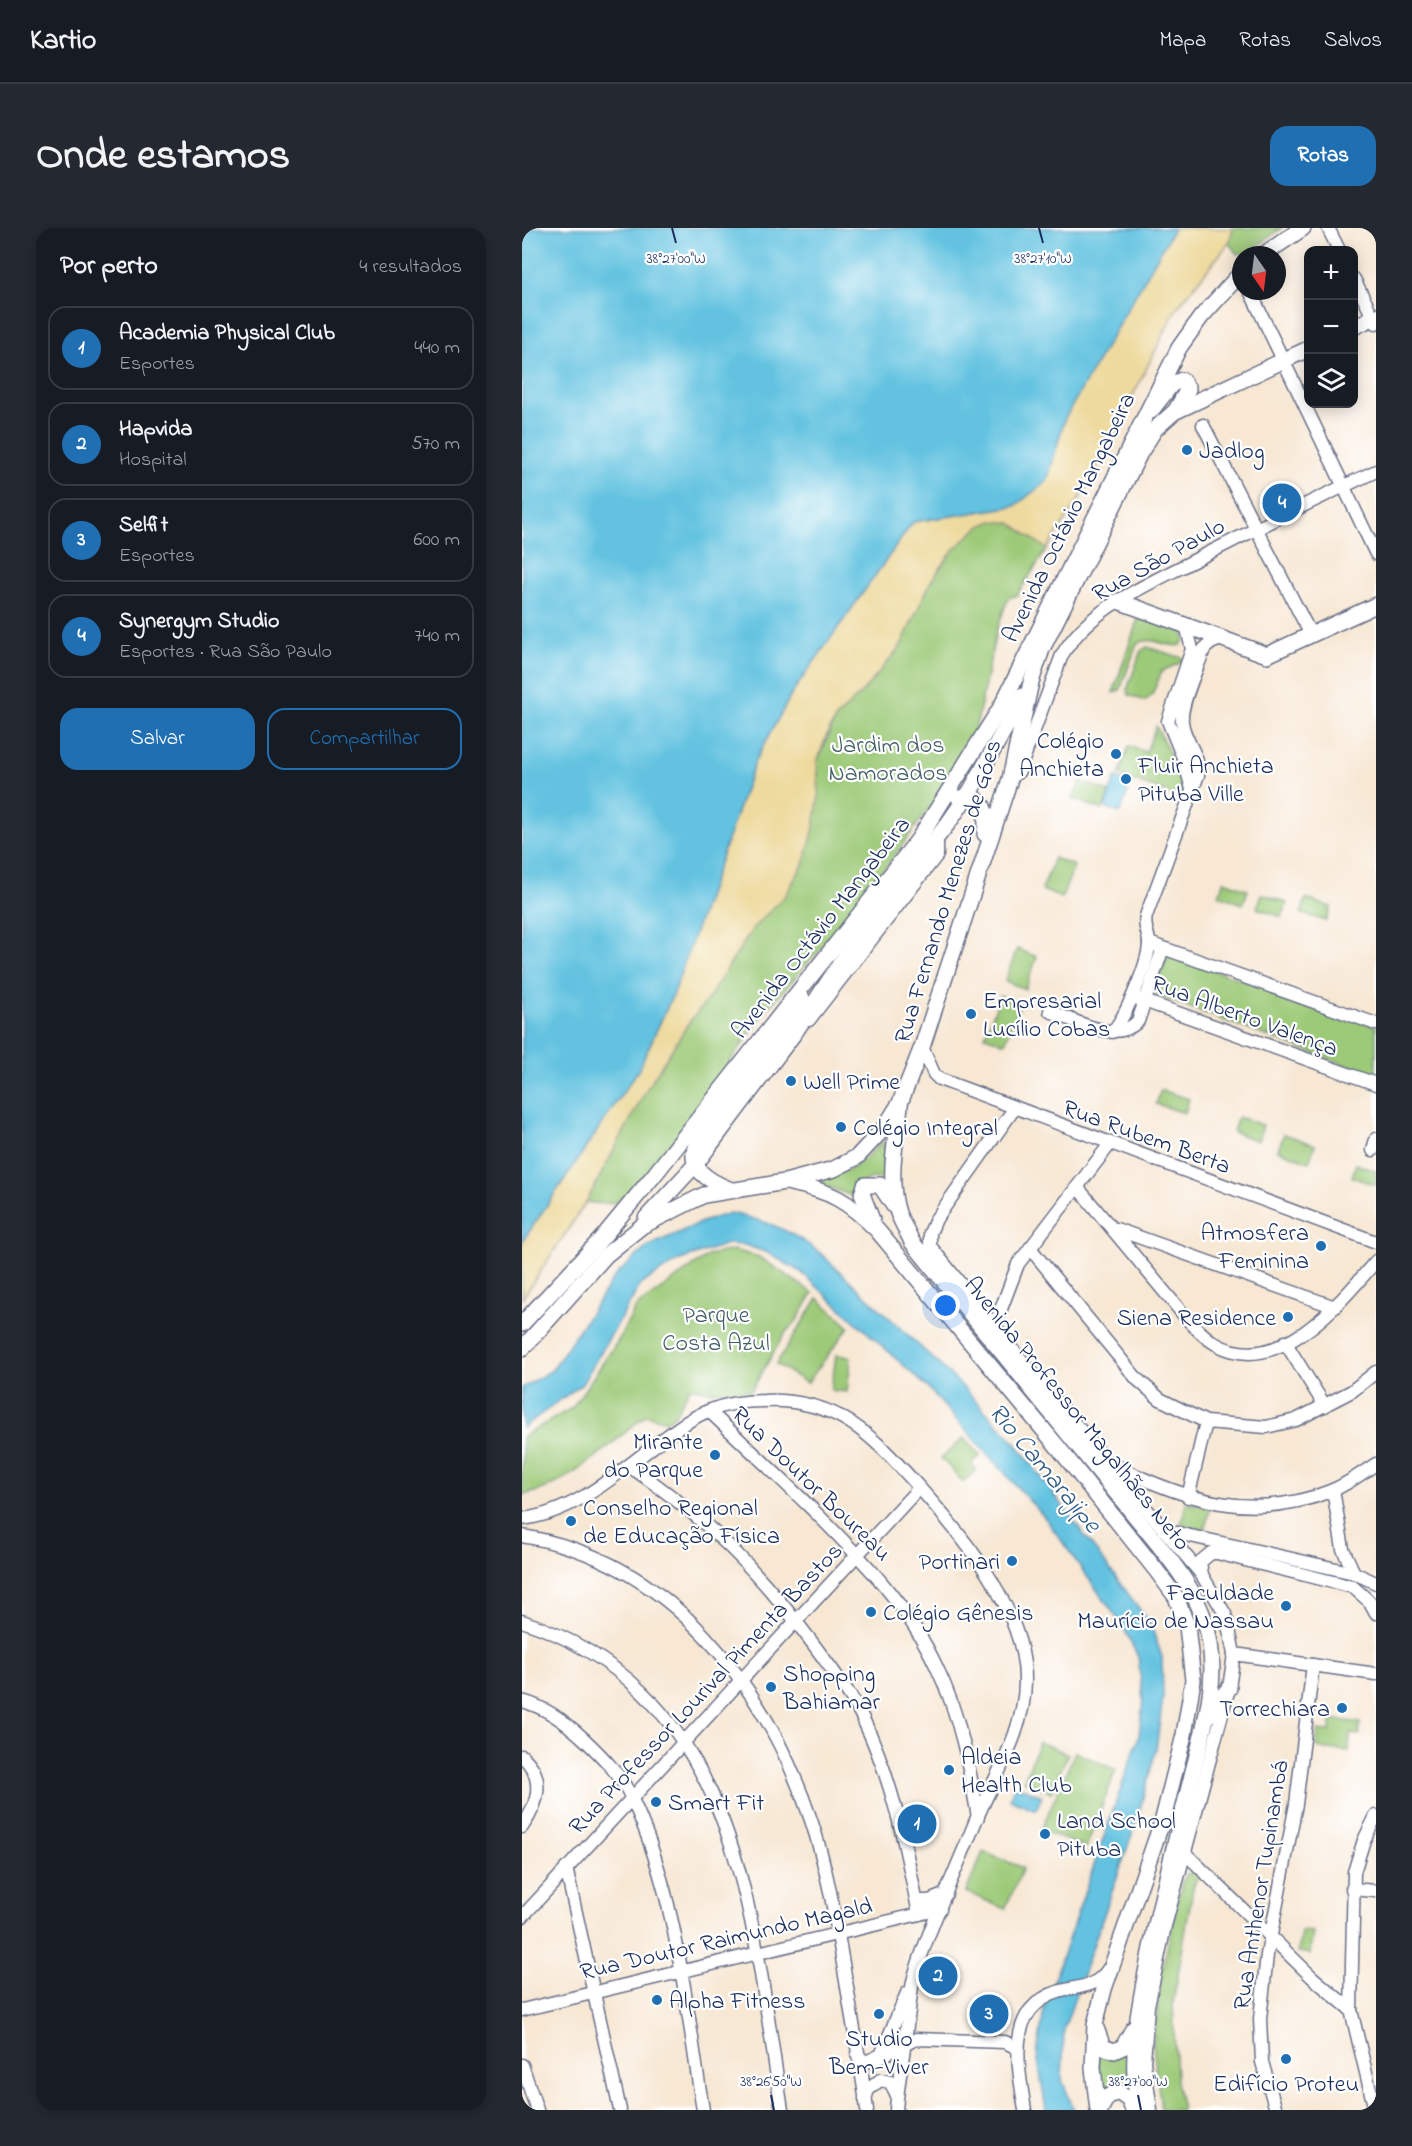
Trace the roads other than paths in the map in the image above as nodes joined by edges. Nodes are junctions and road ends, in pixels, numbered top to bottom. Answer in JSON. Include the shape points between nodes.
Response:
{"nodes":[{"id":1,"x":1303,"y":228,"type":"edge"},
{"id":2,"x":1328,"y":228,"type":"edge"},
{"id":3,"x":1276,"y":246,"type":"edge"},
{"id":4,"x":1337,"y":246,"type":"edge"},
{"id":5,"x":1232,"y":283,"type":"edge"},
{"id":6,"x":1358,"y":288,"type":"edge"},
{"id":7,"x":1254,"y":300,"type":"edge"},
{"id":8,"x":1375,"y":319,"type":"edge"},
{"id":9,"x":1358,"y":325,"type":"edge"},
{"id":10,"x":1304,"y":351,"type":"edge"},
{"id":11,"x":1284,"y":361,"type":"junction"},
{"id":12,"x":1174,"y":412,"type":"junction"},
{"id":13,"x":1144,"y":415,"type":"junction"},
{"id":14,"x":1203,"y":425,"type":"dead end"},
{"id":15,"x":1376,"y":471,"type":"edge"},
{"id":16,"x":1344,"y":486,"type":"junction"},
{"id":17,"x":1255,"y":529,"type":"junction"},
{"id":18,"x":1376,"y":554,"type":"edge"},
{"id":19,"x":1118,"y":601,"type":"junction"},
{"id":20,"x":1376,"y":605,"type":"edge"},
{"id":21,"x":1056,"y":620,"type":"joint"},
{"id":22,"x":1186,"y":625,"type":"junction"},
{"id":23,"x":1311,"y":635,"type":"junction"},
{"id":24,"x":1223,"y":638,"type":"junction"},
{"id":25,"x":1031,"y":682,"type":"junction"},
{"id":26,"x":1182,"y":724,"type":"junction"},
{"id":27,"x":1169,"y":726,"type":"junction"},
{"id":28,"x":1010,"y":779,"type":"junction"},
{"id":29,"x":1192,"y":790,"type":"junction"},
{"id":30,"x":966,"y":797,"type":"junction"},
{"id":31,"x":937,"y":811,"type":"junction"},
{"id":32,"x":982,"y":858,"type":"junction"},
{"id":33,"x":1149,"y":943,"type":"junction"},
{"id":34,"x":1163,"y":948,"type":"junction"},
{"id":35,"x":815,"y":970,"type":"junction"},
{"id":36,"x":1133,"y":997,"type":"junction"},
{"id":37,"x":1146,"y":1001,"type":"junction"},
{"id":38,"x":1050,"y":1011,"type":"dead end"},
{"id":39,"x":1376,"y":1024,"type":"edge"},
{"id":40,"x":1112,"y":1032,"type":"junction"},
{"id":41,"x":922,"y":1047,"type":"junction"},
{"id":42,"x":1376,"y":1084,"type":"edge"},
{"id":43,"x":900,"y":1103,"type":"junction"},
{"id":44,"x":1014,"y":1109,"type":"junction"},
{"id":45,"x":1110,"y":1144,"type":"junction"},
{"id":46,"x":695,"y":1165,"type":"junction"},
{"id":47,"x":784,"y":1182,"type":"junction"},
{"id":48,"x":1078,"y":1188,"type":"junction"},
{"id":49,"x":729,"y":1189,"type":"junction"},
{"id":50,"x":898,"y":1212,"type":"junction"},
{"id":51,"x":1114,"y":1229,"type":"junction"},
{"id":52,"x":877,"y":1230,"type":"junction"},
{"id":53,"x":631,"y":1233,"type":"junction"},
{"id":54,"x":1376,"y":1242,"type":"edge"},
{"id":55,"x":1030,"y":1248,"type":"junction"},
{"id":56,"x":1376,"y":1261,"type":"edge"},
{"id":57,"x":1335,"y":1307,"type":"junction"},
{"id":58,"x":522,"y":1324,"type":"edge"},
{"id":59,"x":995,"y":1325,"type":"junction"},
{"id":60,"x":1286,"y":1342,"type":"junction"},
{"id":61,"x":522,"y":1349,"type":"edge"},
{"id":62,"x":997,"y":1350,"type":"junction"},
{"id":63,"x":1024,"y":1363,"type":"junction"},
{"id":64,"x":1376,"y":1372,"type":"edge"},
{"id":65,"x":1325,"y":1406,"type":"junction"},
{"id":66,"x":709,"y":1411,"type":"junction"},
{"id":67,"x":1206,"y":1422,"type":"junction"},
{"id":68,"x":1107,"y":1461,"type":"junction"},
{"id":69,"x":1376,"y":1464,"type":"edge"},
{"id":70,"x":629,"y":1466,"type":"junction"},
{"id":71,"x":919,"y":1488,"type":"junction"},
{"id":72,"x":1333,"y":1490,"type":"junction"},
{"id":73,"x":1188,"y":1497,"type":"junction"},
{"id":74,"x":546,"y":1515,"type":"junction"},
{"id":75,"x":522,"y":1519,"type":"edge"},
{"id":76,"x":1164,"y":1530,"type":"junction"},
{"id":77,"x":522,"y":1536,"type":"edge"},
{"id":78,"x":548,"y":1541,"type":"junction"},
{"id":79,"x":858,"y":1555,"type":"junction"},
{"id":80,"x":1354,"y":1573,"type":"junction"},
{"id":81,"x":1202,"y":1575,"type":"junction"},
{"id":82,"x":1376,"y":1583,"type":"edge"},
{"id":83,"x":1376,"y":1613,"type":"edge"},
{"id":84,"x":522,"y":1621,"type":"edge"},
{"id":85,"x":796,"y":1621,"type":"junction"},
{"id":86,"x":1234,"y":1654,"type":"junction"},
{"id":87,"x":1313,"y":1665,"type":"junction"},
{"id":88,"x":1376,"y":1674,"type":"edge"},
{"id":89,"x":741,"y":1679,"type":"junction"},
{"id":90,"x":1228,"y":1688,"type":"junction"},
{"id":91,"x":522,"y":1701,"type":"edge"},
{"id":92,"x":1206,"y":1719,"type":"junction"},
{"id":93,"x":685,"y":1742,"type":"junction"},
{"id":94,"x":522,"y":1756,"type":"edge"},
{"id":95,"x":632,"y":1797,"type":"junction"},
{"id":96,"x":1376,"y":1815,"type":"edge"},
{"id":97,"x":978,"y":1817,"type":"junction"},
{"id":98,"x":522,"y":1827,"type":"edge"},
{"id":99,"x":1185,"y":1853,"type":"junction"},
{"id":100,"x":566,"y":1868,"type":"junction"},
{"id":101,"x":1167,"y":1872,"type":"junction"},
{"id":102,"x":1352,"y":1889,"type":"junction"},
{"id":103,"x":1376,"y":1891,"type":"edge"},
{"id":104,"x":946,"y":1894,"type":"junction"},
{"id":105,"x":918,"y":1907,"type":"junction"},
{"id":106,"x":940,"y":1909,"type":"junction"},
{"id":107,"x":522,"y":1917,"type":"edge"},
{"id":108,"x":1165,"y":1926,"type":"junction"},
{"id":109,"x":838,"y":1934,"type":"junction"},
{"id":110,"x":1271,"y":1936,"type":"junction"},
{"id":111,"x":757,"y":1951,"type":"junction"},
{"id":112,"x":1117,"y":1954,"type":"junction"},
{"id":113,"x":680,"y":1970,"type":"junction"},
{"id":114,"x":914,"y":1976,"type":"junction"},
{"id":115,"x":593,"y":1991,"type":"junction"},
{"id":116,"x":522,"y":2010,"type":"edge"},
{"id":117,"x":1351,"y":2010,"type":"junction"},
{"id":118,"x":1137,"y":2018,"type":"junction"},
{"id":119,"x":1024,"y":2022,"type":"junction"},
{"id":120,"x":1095,"y":2025,"type":"junction"},
{"id":121,"x":907,"y":2030,"type":"junction"},
{"id":122,"x":904,"y":2044,"type":"junction"},
{"id":123,"x":1017,"y":2048,"type":"junction"},
{"id":124,"x":858,"y":2056,"type":"junction"},
{"id":125,"x":878,"y":2058,"type":"junction"},
{"id":126,"x":1144,"y":2062,"type":"joint"},
{"id":127,"x":522,"y":2065,"type":"edge"},
{"id":128,"x":897,"y":2097,"type":"junction"},
{"id":129,"x":866,"y":2105,"type":"edge"},
{"id":130,"x":1140,"y":2109,"type":"edge"},
{"id":131,"x":537,"y":2110,"type":"edge"},
{"id":132,"x":620,"y":2110,"type":"edge"},
{"id":133,"x":703,"y":2110,"type":"edge"},
{"id":134,"x":782,"y":2110,"type":"edge"},
{"id":135,"x":896,"y":2110,"type":"edge"},
{"id":136,"x":1025,"y":2110,"type":"edge"},
{"id":137,"x":1099,"y":2110,"type":"edge"},
{"id":138,"x":1276,"y":2110,"type":"edge"},
{"id":139,"x":1375,"y":2110,"type":"edge"}],
"edges":[{"from":1,"to":3,"type":"main road"},
{"from":2,"to":4,"type":"street"},
{"from":5,"to":13,"type":"main road","name":"Avenida Octávio Mangabeira","via":[[1187,335]]},
{"from":6,"to":8,"type":"street"},
{"from":7,"to":11,"type":"street"},
{"from":8,"to":9,"type":"main road"},
{"from":10,"to":11,"type":"main road"},
{"from":11,"to":12,"type":"main road"},
{"from":11,"to":16,"type":"street"},
{"from":12,"to":13,"type":"main road","via":[[1187,392],[1187,384],[1182,380],[1172,384],[1160,403]]},
{"from":12,"to":21,"type":"main road","name":"Avenida Octávio Mangabeira","via":[[1155,429],[1140,453]]},
{"from":13,"to":31,"type":"main road","name":"Avenida Octávio Mangabeira","via":[[1001,707]]},
{"from":14,"to":17,"type":"street"},
{"from":15,"to":16,"type":"street","name":"Rua São Paulo"},
{"from":16,"to":17,"type":"street","name":"Rua São Paulo"},
{"from":16,"to":18,"type":"street"},
{"from":17,"to":19,"type":"street","name":"Rua São Paulo"},
{"from":17,"to":23,"type":"street"},
{"from":19,"to":22,"type":"main road"},
{"from":19,"to":28,"type":"street","name":"Rua São Paulo","via":[[1091,620],[1070,642],[1019,771]]},
{"from":20,"to":23,"type":"main road"},
{"from":21,"to":25,"type":"main road","name":"Rua Fernando Menezes de Góes"},
{"from":22,"to":24,"type":"main road"},
{"from":22,"to":27,"type":"street","via":[[1192,649],[1168,716]]},
{"from":23,"to":24,"type":"main road","via":[[1267,654]]},
{"from":24,"to":26,"type":"street","via":[[1204,649]]},
{"from":25,"to":28,"type":"main road","name":"Rua Fernando Menezes de Góes"},
{"from":25,"to":30,"type":"main road","name":"Avenida Octávio Mangabeira"},
{"from":26,"to":27,"type":"street"},
{"from":26,"to":29,"type":"street","via":[[1199,770]]},
{"from":27,"to":29,"type":"street"},
{"from":28,"to":32,"type":"main road","name":"Rua Fernando Menezes de Góes"},
{"from":29,"to":33,"type":"street","via":[[1146,916],[1144,928]]},
{"from":30,"to":31,"type":"main road"},
{"from":30,"to":32,"type":"main road","via":[[981,802],[986,812]]},
{"from":30,"to":46,"type":"main road","name":"Avenida Octávio Mangabeira","via":[[852,946],[795,1032]]},
{"from":31,"to":35,"type":"main road","name":"Avenida Octávio Mangabeira"},
{"from":32,"to":41,"type":"main road","name":"Rua Fernando Menezes de Góes"},
{"from":33,"to":34,"type":"street"},
{"from":33,"to":36,"type":"street"},
{"from":34,"to":37,"type":"street"},
{"from":34,"to":39,"type":"street"},
{"from":35,"to":46,"type":"main road","via":[[788,1024],[696,1144]]},
{"from":35,"to":58,"type":"main road","name":"Avenida Octávio Mangabeira","via":[[655,1174]]},
{"from":36,"to":37,"type":"street","name":"Rua Alberto Valença"},
{"from":36,"to":40,"type":"street"},
{"from":37,"to":40,"type":"street","via":[[1134,1026]]},
{"from":37,"to":42,"type":"street","name":"Rua Alberto Valença"},
{"from":38,"to":40,"type":"street"},
{"from":41,"to":43,"type":"main road","name":"Rua Fernando Menezes de Góes"},
{"from":41,"to":44,"type":"street","name":"Rua Rubem Berta","via":[[939,1079]]},
{"from":43,"to":47,"type":"main road","name":"Rua Fernando Menezes de Góes","via":[[874,1142],[857,1157],[820,1174]]},
{"from":43,"to":50,"type":"main road","name":"Avenida Professor Magalhães Neto","via":[[893,1167]]},
{"from":44,"to":45,"type":"street","name":"Rua Rubem Berta"},
{"from":44,"to":59,"type":"street","name":"Avenida Professor Magalhães Neto","via":[[930,1233],[933,1252]]},
{"from":45,"to":48,"type":"street"},
{"from":45,"to":54,"type":"street","name":"Rua Rubem Berta"},
{"from":46,"to":49,"type":"main road","via":[[710,1180]]},
{"from":46,"to":53,"type":"main road","name":"Avenida Octávio Mangabeira"},
{"from":47,"to":49,"type":"main road","name":"Avenida Octávio Mangabeira"},
{"from":47,"to":52,"type":"main road","name":"Avenida Professor Magalhães Neto","via":[[835,1195]]},
{"from":48,"to":51,"type":"street"},
{"from":48,"to":55,"type":"street"},
{"from":49,"to":53,"type":"main road","name":"Avenida Octávio Mangabeira","via":[[687,1201]]},
{"from":50,"to":52,"type":"main road","via":[[880,1185],[866,1185],[862,1189],[863,1200]]},
{"from":50,"to":62,"type":"main road","name":"Avenida Professor Magalhães Neto","via":[[921,1256]]},
{"from":51,"to":57,"type":"street"},
{"from":51,"to":60,"type":"street","via":[[1205,1338],[1231,1351],[1246,1353]]},
{"from":52,"to":112,"type":"main road","name":"Avenida Professor Magalhães Neto","via":[[1057,1446],[1156,1570],[1183,1612],[1192,1657],[1190,1706],[1163,1818]]},
{"from":53,"to":61,"type":"main road","name":"Avenida Octávio Mangabeira","via":[[606,1255]]},
{"from":55,"to":59,"type":"street","via":[[1014,1273]]},
{"from":55,"to":67,"type":"street","via":[[1137,1379],[1167,1403]]},
{"from":56,"to":57,"type":"street"},
{"from":57,"to":60,"type":"street"},
{"from":59,"to":63,"type":"street","name":"Avenida Professor Magalhães Neto"},
{"from":60,"to":65,"type":"street"},
{"from":62,"to":63,"type":"main road"},
{"from":62,"to":92,"type":"main road","name":"Avenida Professor Magalhães Neto","via":[[1158,1544],[1195,1597],[1212,1655]]},
{"from":63,"to":68,"type":"street","name":"Avenida Professor Magalhães Neto"},
{"from":64,"to":65,"type":"street"},
{"from":65,"to":67,"type":"street","via":[[1296,1420],[1266,1427]]},
{"from":66,"to":70,"type":"street","via":[[687,1421]]},
{"from":66,"to":71,"type":"street","via":[[763,1401],[816,1405],[873,1437]]},
{"from":66,"to":79,"type":"street","name":"Rua Doutor Boureau"},
{"from":67,"to":73,"type":"street"},
{"from":68,"to":73,"type":"street"},
{"from":68,"to":76,"type":"street","name":"Avenida Professor Magalhães Neto"},
{"from":69,"to":72,"type":"street"},
{"from":70,"to":74,"type":"street","via":[[585,1496]]},
{"from":70,"to":85,"type":"street","via":[[699,1516],[733,1548]]},
{"from":71,"to":79,"type":"street","name":"Rua Professor Lourival Pimenta Bastos"},
{"from":71,"to":97,"type":"street","via":[[980,1561],[998,1591],[1022,1653],[1026,1680],[1022,1710]]},
{"from":72,"to":73,"type":"street","via":[[1301,1500],[1256,1506]]},
{"from":72,"to":80,"type":"street","via":[[1343,1549]]},
{"from":74,"to":75,"type":"street"},
{"from":74,"to":78,"type":"street","via":[[540,1530]]},
{"from":76,"to":80,"type":"street"},
{"from":76,"to":81,"type":"street","name":"Avenida Professor Magalhães Neto"},
{"from":77,"to":78,"type":"street"},
{"from":78,"to":89,"type":"street","via":[[578,1550],[642,1581],[706,1634]]},
{"from":79,"to":85,"type":"street","name":"Rua Professor Lourival Pimenta Bastos"},
{"from":79,"to":97,"type":"street","name":"Rua Doutor Boureau","via":[[903,1609],[938,1668],[963,1741]]},
{"from":80,"to":82,"type":"street"},
{"from":81,"to":83,"type":"street","via":[[1200,1562],[1217,1553],[1353,1587]]},
{"from":81,"to":86,"type":"street","name":"Avenida Professor Magalhães Neto","via":[[1225,1614]]},
{"from":84,"to":93,"type":"street","via":[[567,1639],[613,1666],[630,1679]]},
{"from":85,"to":89,"type":"street","name":"Rua Professor Lourival Pimenta Bastos"},
{"from":85,"to":105,"type":"street","via":[[849,1692],[864,1722],[892,1799]]},
{"from":86,"to":87,"type":"street"},
{"from":86,"to":90,"type":"street","name":"Avenida Professor Magalhães Neto"},
{"from":87,"to":88,"type":"street"},
{"from":87,"to":110,"type":"street","name":"Rua Anthenor Tupinambá","via":[[1296,1804]]},
{"from":89,"to":93,"type":"street","name":"Rua Professor Lourival Pimenta Bastos"},
{"from":89,"to":109,"type":"street","via":[[762,1713],[808,1811]]},
{"from":90,"to":92,"type":"main road"},
{"from":90,"to":99,"type":"street","name":"Avenida Professor Magalhães Neto"},
{"from":91,"to":95,"type":"street","via":[[571,1726],[612,1768]]},
{"from":92,"to":101,"type":"main road","name":"Avenida Professor Magalhães Neto"},
{"from":93,"to":95,"type":"street","name":"Rua Professor Lourival Pimenta Bastos"},
{"from":93,"to":111,"type":"street","via":[[724,1821],[747,1893]]},
{"from":94,"to":98,"type":"street","via":[[534,1768],[538,1792]]},
{"from":95,"to":100,"type":"street","name":"Rua Professor Lourival Pimenta Bastos"},
{"from":95,"to":113,"type":"street","via":[[659,1871]]},
{"from":96,"to":102,"type":"street","via":[[1357,1858]]},
{"from":97,"to":104,"type":"street"},
{"from":99,"to":108,"type":"street","name":"Avenida Professor Magalhães Neto"},
{"from":99,"to":110,"type":"street"},
{"from":100,"to":107,"type":"street","name":"Rua Professor Lourival Pimenta Bastos"},
{"from":100,"to":115,"type":"street"},
{"from":101,"to":108,"type":"main road"},
{"from":101,"to":118,"type":"main road","name":"Avenida Professor Magalhães Neto"},
{"from":102,"to":103,"type":"street"},
{"from":102,"to":117,"type":"street"},
{"from":104,"to":105,"type":"street"},
{"from":104,"to":106,"type":"street"},
{"from":105,"to":106,"type":"street","name":"Rua Doutor Raimundo Magald"},
{"from":105,"to":109,"type":"street","name":"Rua Doutor Raimundo Magald"},
{"from":106,"to":114,"type":"street"},
{"from":108,"to":126,"type":"street","name":"Avenida Professor Magalhães Neto","via":[[1148,2006]]},
{"from":109,"to":111,"type":"street","name":"Rua Doutor Raimundo Magald"},
{"from":109,"to":124,"type":"street"},
{"from":110,"to":117,"type":"street"},
{"from":110,"to":138,"type":"street","name":"Rua Anthenor Tupinambá","via":[[1262,1991],[1260,2040]]},
{"from":111,"to":113,"type":"street","name":"Rua Doutor Raimundo Magald"},
{"from":111,"to":134,"type":"street"},
{"from":112,"to":119,"type":"street","via":[[1104,1975],[1088,1985],[1053,1992],[1040,1999]]},
{"from":112,"to":120,"type":"main road","name":"Avenida Professor Magalhães Neto"},
{"from":113,"to":115,"type":"street","name":"Rua Doutor Raimundo Magald"},
{"from":113,"to":133,"type":"street"},
{"from":114,"to":121,"type":"street"},
{"from":114,"to":125,"type":"street"},
{"from":115,"to":116,"type":"street","name":"Rua Doutor Raimundo Magald"},
{"from":115,"to":132,"type":"street"},
{"from":117,"to":139,"type":"street"},
{"from":118,"to":120,"type":"main road","via":[[1119,2050],[1103,2047]]},
{"from":118,"to":130,"type":"main road","name":"Avenida Professor Magalhães Neto","via":[[1135,2071]]},
{"from":119,"to":121,"type":"street","via":[[1006,2036]]},
{"from":119,"to":123,"type":"street"},
{"from":120,"to":137,"type":"main road","name":"Avenida Professor Magalhães Neto","via":[[1093,2068]]},
{"from":121,"to":122,"type":"street"},
{"from":122,"to":123,"type":"street","via":[[934,2039],[1005,2042]]},
{"from":122,"to":125,"type":"street"},
{"from":122,"to":128,"type":"street"},
{"from":123,"to":136,"type":"street"},
{"from":124,"to":125,"type":"street","via":[[866,2062]]},
{"from":124,"to":129,"type":"street"},
{"from":126,"to":130,"type":"main road"},
{"from":127,"to":131,"type":"street"},
{"from":128,"to":129,"type":"street","via":[[890,2082],[880,2080],[868,2090]]},
{"from":128,"to":135,"type":"street"},
{"from":130,"to":137,"type":"main road","via":[[1118,2092],[1107,2097]]}]}
